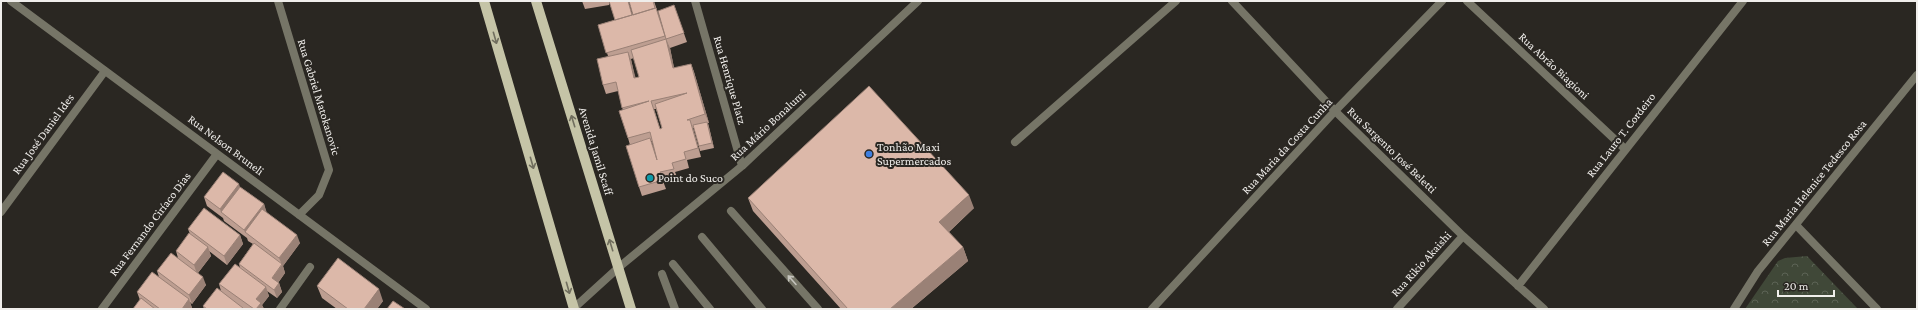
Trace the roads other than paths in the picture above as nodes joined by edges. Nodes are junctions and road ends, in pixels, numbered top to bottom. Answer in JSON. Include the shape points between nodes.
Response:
{"nodes":[{"id":1,"x":11,"y":1,"type":"edge"},
{"id":2,"x":278,"y":1,"type":"edge"},
{"id":3,"x":484,"y":1,"type":"edge"},
{"id":4,"x":536,"y":1,"type":"edge"},
{"id":5,"x":695,"y":1,"type":"edge"},
{"id":6,"x":918,"y":1,"type":"edge"},
{"id":7,"x":1176,"y":1,"type":"edge"},
{"id":8,"x":1232,"y":1,"type":"edge"},
{"id":9,"x":1442,"y":1,"type":"edge"},
{"id":10,"x":1466,"y":1,"type":"edge"},
{"id":11,"x":1743,"y":1,"type":"edge"},
{"id":12,"x":909,"y":5,"type":"edge"},
{"id":13,"x":105,"y":71,"type":"junction"},
{"id":14,"x":1916,"y":78,"type":"edge"},
{"id":15,"x":1335,"y":111,"type":"junction"},
{"id":16,"x":1015,"y":142,"type":"dead end"},
{"id":17,"x":1625,"y":149,"type":"junction"},
{"id":18,"x":217,"y":154,"type":"junction"},
{"id":19,"x":742,"y":166,"type":"junction"},
{"id":20,"x":731,"y":211,"type":"dead end"},
{"id":21,"x":1,"y":212,"type":"edge"},
{"id":22,"x":300,"y":215,"type":"junction"},
{"id":23,"x":1796,"y":225,"type":"junction"},
{"id":24,"x":1463,"y":236,"type":"junction"},
{"id":25,"x":702,"y":237,"type":"dead end"},
{"id":26,"x":673,"y":264,"type":"dead end"},
{"id":27,"x":310,"y":267,"type":"dead end"},
{"id":28,"x":618,"y":268,"type":"junction"},
{"id":29,"x":662,"y":274,"type":"dead end"},
{"id":30,"x":1518,"y":286,"type":"junction"},
{"id":31,"x":574,"y":308,"type":"edge"},
{"id":32,"x":102,"y":309,"type":"edge"},
{"id":33,"x":280,"y":309,"type":"edge"},
{"id":34,"x":426,"y":309,"type":"edge"},
{"id":35,"x":631,"y":309,"type":"edge"},
{"id":36,"x":675,"y":309,"type":"edge"},
{"id":37,"x":710,"y":309,"type":"edge"},
{"id":38,"x":762,"y":309,"type":"edge"},
{"id":39,"x":818,"y":309,"type":"edge"},
{"id":40,"x":1152,"y":309,"type":"edge"},
{"id":41,"x":1397,"y":309,"type":"edge"},
{"id":42,"x":1544,"y":309,"type":"edge"},
{"id":43,"x":1734,"y":309,"type":"edge"},
{"id":44,"x":1877,"y":309,"type":"edge"}],
"edges":[{"from":1,"to":13,"type":"street","name":"Rua Nelson Bruneli"},
{"from":2,"to":22,"type":"street","name":"Rua Gabriel Matokanovic","via":[[329,170],[319,195]]},
{"from":3,"to":31,"type":"main road","one_way":true},
{"from":28,"to":4,"type":"main road","name":"Avenida Jamil Scaff","one_way":true},
{"from":5,"to":19,"type":"street","name":"Rua Henrique Platz"},
{"from":6,"to":12,"type":"street","name":"Rua Mário Bonalumi"},
{"from":7,"to":16,"type":"street"},
{"from":8,"to":15,"type":"street","name":"Rua Sargento José Beletti"},
{"from":9,"to":15,"type":"street","name":"Rua Maria da Costa Cunha"},
{"from":10,"to":17,"type":"street","name":"Rua Abrão Biagioni"},
{"from":11,"to":17,"type":"street","name":"Rua Lauro T. Cordeiro"},
{"from":12,"to":19,"type":"street","name":"Rua Mário Bonalumi"},
{"from":13,"to":18,"type":"street","name":"Rua Nelson Bruneli"},
{"from":13,"to":21,"type":"street","name":"Rua José Daniel Ides"},
{"from":14,"to":23,"type":"street","name":"Rua Maria Helenice Tedesco Rosa"},
{"from":15,"to":24,"type":"street","name":"Rua Sargento José Beletti"},
{"from":15,"to":40,"type":"street","name":"Rua Maria da Costa Cunha"},
{"from":17,"to":30,"type":"street","name":"Rua Lauro T. Cordeiro"},
{"from":18,"to":22,"type":"street","name":"Rua Nelson Bruneli"},
{"from":18,"to":32,"type":"street","name":"Rua Fernando Ciríaco Dias"},
{"from":19,"to":28,"type":"street","name":"Rua Mário Bonalumi"},
{"from":39,"to":20,"type":"street","one_way":true},
{"from":22,"to":34,"type":"street","name":"Rua Nelson Bruneli"},
{"from":23,"to":43,"type":"street","name":"Rua Maria Helenice Tedesco Rosa","via":[[1758,271]]},
{"from":23,"to":44,"type":"street"},
{"from":24,"to":30,"type":"street","name":"Rua Sargento José Beletti"},
{"from":24,"to":41,"type":"street","name":"Rua Rikio Akaishi"},
{"from":25,"to":38,"type":"street"},
{"from":26,"to":37,"type":"street"},
{"from":27,"to":33,"type":"street"},
{"from":28,"to":31,"type":"street","name":"Rua Mário Bonalumi"},
{"from":28,"to":35,"type":"main road","name":"Avenida Jamil Scaff"},
{"from":29,"to":36,"type":"street"},
{"from":30,"to":42,"type":"street","name":"Rua Sargento José Beletti"}]}
